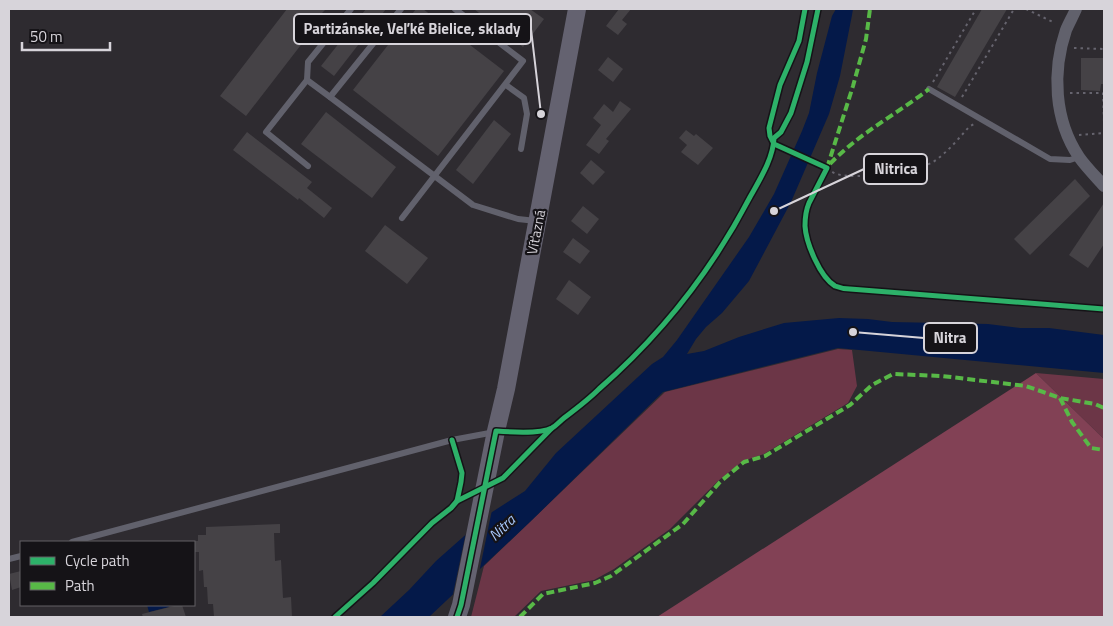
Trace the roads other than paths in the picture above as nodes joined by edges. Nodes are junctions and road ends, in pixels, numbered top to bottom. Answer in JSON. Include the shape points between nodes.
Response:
{"nodes":[{"id":1,"x":351,"y":9,"type":"edge"},
{"id":2,"x":401,"y":9,"type":"edge"},
{"id":3,"x":455,"y":9,"type":"edge"},
{"id":4,"x":577,"y":9,"type":"edge"},
{"id":5,"x":1076,"y":9,"type":"edge"},
{"id":6,"x":307,"y":80,"type":"junction"},
{"id":7,"x":506,"y":85,"type":"junction"},
{"id":8,"x":929,"y":88,"type":"road end"},
{"id":9,"x":330,"y":97,"type":"junction"},
{"id":10,"x":521,"y":149,"type":"dead end"},
{"id":11,"x":1079,"y":158,"type":"junction"},
{"id":12,"x":308,"y":166,"type":"dead end"},
{"id":13,"x":434,"y":177,"type":"junction"},
{"id":14,"x":1104,"y":186,"type":"edge"},
{"id":15,"x":402,"y":218,"type":"dead end"},
{"id":16,"x":538,"y":221,"type":"junction"},
{"id":17,"x":496,"y":431,"type":"junction"},
{"id":18,"x":76,"y":541,"type":"edge"},
{"id":19,"x":457,"y":617,"type":"edge"}],
"edges":[{"from":1,"to":6,"type":"lane","via":[[308,62]]},
{"from":2,"to":9,"type":"lane"},
{"from":3,"to":7,"type":"lane","via":[[523,61]]},
{"from":4,"to":16,"type":"main road","name":"Víťazná"},
{"from":5,"to":11,"type":"street","via":[[1059,58],[1057,93],[1068,137]]},
{"from":6,"to":9,"type":"lane"},
{"from":6,"to":12,"type":"lane","via":[[266,132]]},
{"from":7,"to":10,"type":"lane","via":[[524,98],[527,114]]},
{"from":7,"to":13,"type":"lane"},
{"from":8,"to":11,"type":"lane","via":[[1050,159]]},
{"from":9,"to":13,"type":"lane"},
{"from":11,"to":14,"type":"street"},
{"from":13,"to":15,"type":"lane"},
{"from":13,"to":16,"type":"lane","via":[[473,205]]},
{"from":16,"to":17,"type":"main road","name":"Víťazná"},
{"from":17,"to":18,"type":"lane"},
{"from":17,"to":19,"type":"main road","name":"Víťazná"}]}
